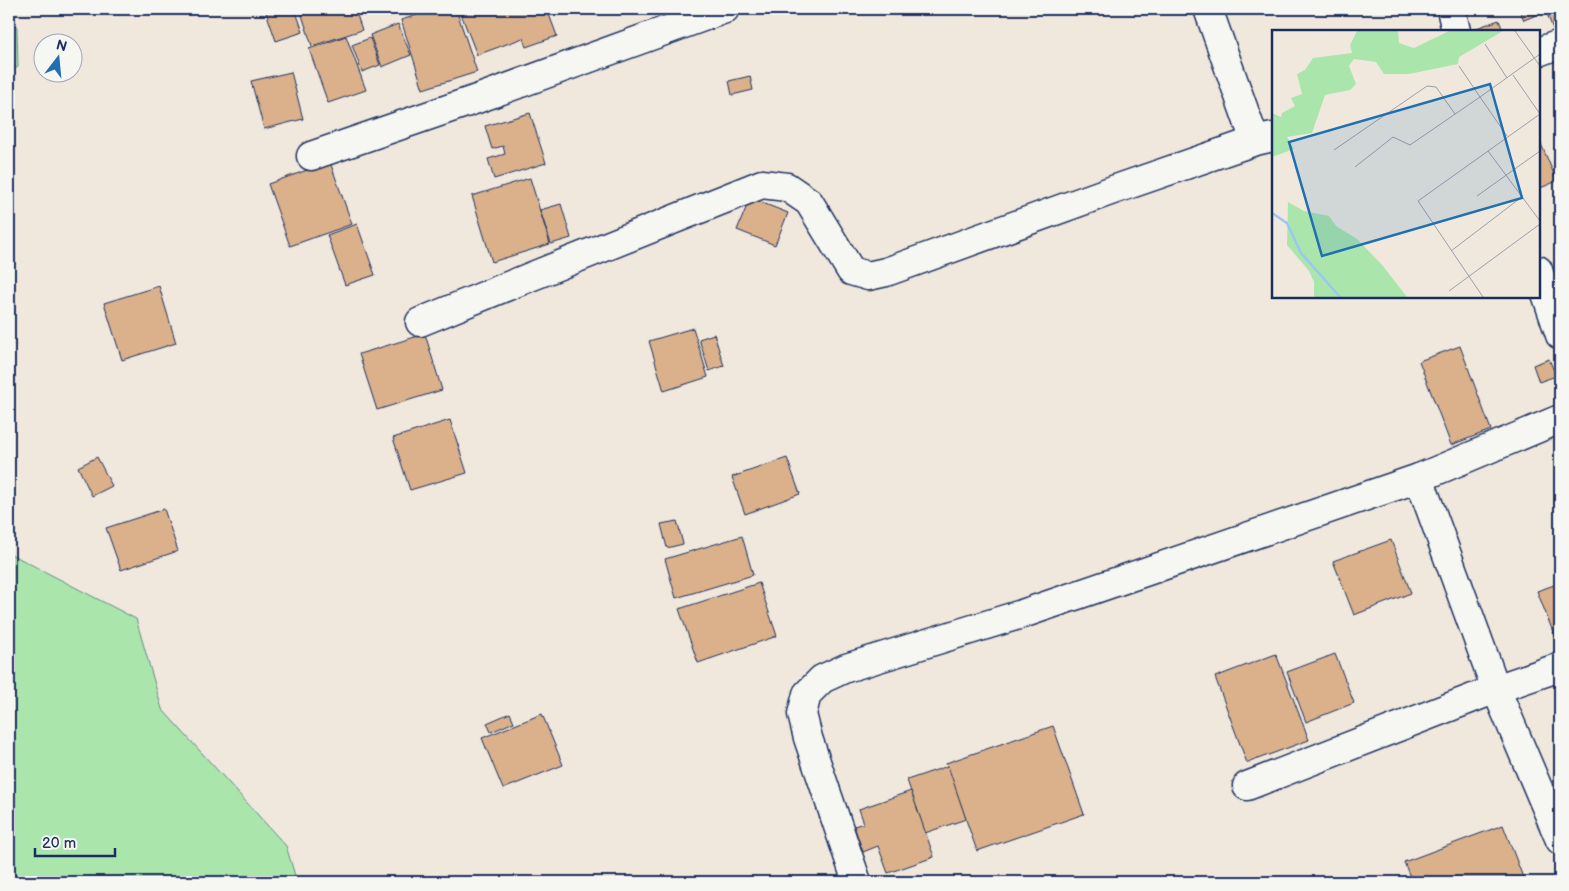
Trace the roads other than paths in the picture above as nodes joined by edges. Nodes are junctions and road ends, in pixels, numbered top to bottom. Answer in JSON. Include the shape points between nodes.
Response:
{"nodes":[{"id":1,"x":725,"y":9,"type":"edge"},
{"id":2,"x":1208,"y":9,"type":"edge"},
{"id":3,"x":1451,"y":9,"type":"edge"},
{"id":4,"x":1456,"y":30,"type":"edge"},
{"id":5,"x":1560,"y":44,"type":"edge"},
{"id":6,"x":1539,"y":52,"type":"edge"},
{"id":7,"x":1264,"y":139,"type":"edge"},
{"id":8,"x":310,"y":156,"type":"dead end"},
{"id":9,"x":1539,"y":273,"type":"edge"},
{"id":10,"x":420,"y":322,"type":"dead end"},
{"id":11,"x":1560,"y":334,"type":"edge"},
{"id":12,"x":1560,"y":419,"type":"edge"},
{"id":13,"x":1419,"y":478,"type":"junction"},
{"id":14,"x":1560,"y":666,"type":"edge"},
{"id":15,"x":1496,"y":690,"type":"junction"},
{"id":16,"x":1247,"y":786,"type":"dead end"},
{"id":17,"x":1560,"y":840,"type":"edge"},
{"id":18,"x":857,"y":882,"type":"edge"}],
"edges":[{"from":1,"to":8,"type":"street"},
{"from":2,"to":7,"type":"street"},
{"from":3,"to":4,"type":"street"},
{"from":5,"to":6,"type":"street"},
{"from":7,"to":10,"type":"street","via":[[868,276],[851,271],[809,202],[787,187],[762,184]]},
{"from":9,"to":11,"type":"street"},
{"from":12,"to":13,"type":"street"},
{"from":13,"to":15,"type":"street"},
{"from":13,"to":18,"type":"street","via":[[1022,614],[846,668],[822,679],[807,694],[802,714]]},
{"from":14,"to":15,"type":"street"},
{"from":15,"to":16,"type":"street"},
{"from":15,"to":17,"type":"street"}]}
